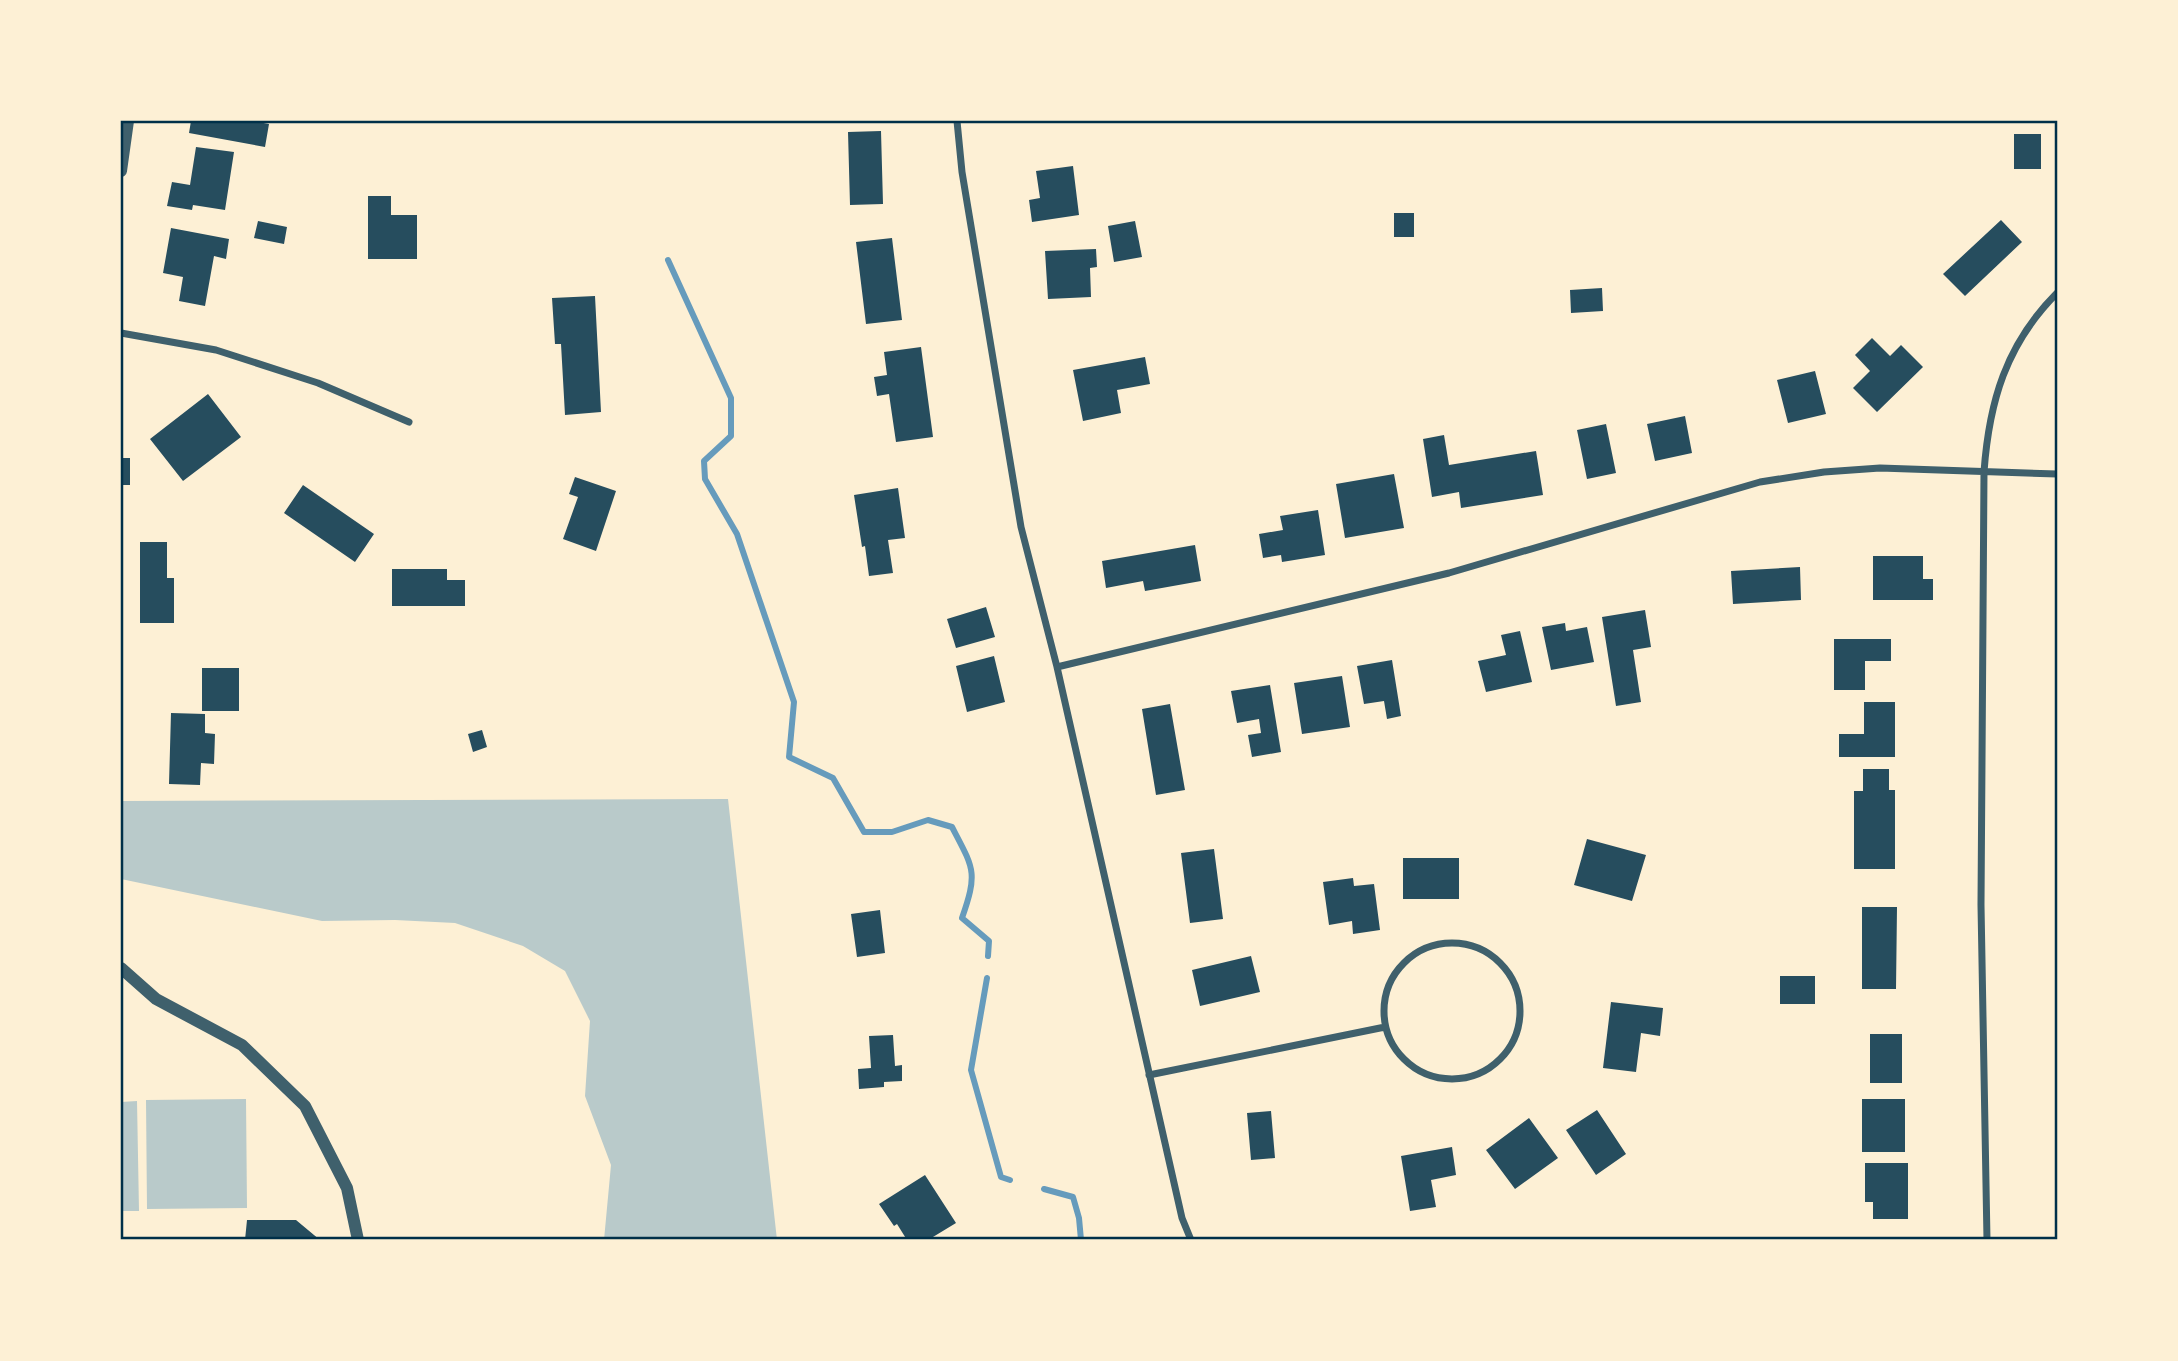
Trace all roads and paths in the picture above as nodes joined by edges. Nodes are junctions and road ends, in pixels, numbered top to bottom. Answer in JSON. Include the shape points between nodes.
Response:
{"nodes":[{"id":1,"x":128,"y":121,"type":"edge"},
{"id":2,"x":957,"y":121,"type":"edge"},
{"id":3,"x":121,"y":171,"type":"edge"},
{"id":4,"x":2057,"y":293,"type":"edge"},
{"id":5,"x":121,"y":333,"type":"edge"},
{"id":6,"x":409,"y":422,"type":"dead end"},
{"id":7,"x":1984,"y":472,"type":"junction"},
{"id":8,"x":2057,"y":474,"type":"edge"},
{"id":9,"x":1057,"y":667,"type":"junction"},
{"id":10,"x":121,"y":968,"type":"edge"},
{"id":11,"x":1385,"y":1027,"type":"junction"},
{"id":12,"x":1149,"y":1075,"type":"junction"},
{"id":13,"x":358,"y":1240,"type":"edge"},
{"id":14,"x":1191,"y":1240,"type":"edge"},
{"id":15,"x":1987,"y":1240,"type":"edge"}],
"edges":[{"from":1,"to":3,"type":"street"},
{"from":2,"to":9,"type":"street","via":[[1021,527]]},
{"from":4,"to":7,"type":"street","via":[[2009,360],[1991,410]]},
{"from":5,"to":6,"type":"street","via":[[216,349],[318,383]]},
{"from":7,"to":8,"type":"street"},
{"from":7,"to":9,"type":"street","via":[[1880,468],[1760,482],[1449,573]]},
{"from":7,"to":15,"type":"street","via":[[1981,905]]},
{"from":9,"to":12,"type":"street"},
{"from":10,"to":13,"type":"street","via":[[156,999],[243,1045],[305,1106],[347,1188]]},
{"from":11,"to":11,"type":"street","via":[[1383,1004],[1390,981],[1404,962],[1423,949],[1446,943],[1470,945],[1491,956],[1508,972],[1518,993],[1521,1015],[1516,1036],[1505,1055],[1469,1078],[1447,1080],[1407,1064]]},
{"from":11,"to":12,"type":"street"},
{"from":12,"to":14,"type":"street"}]}
